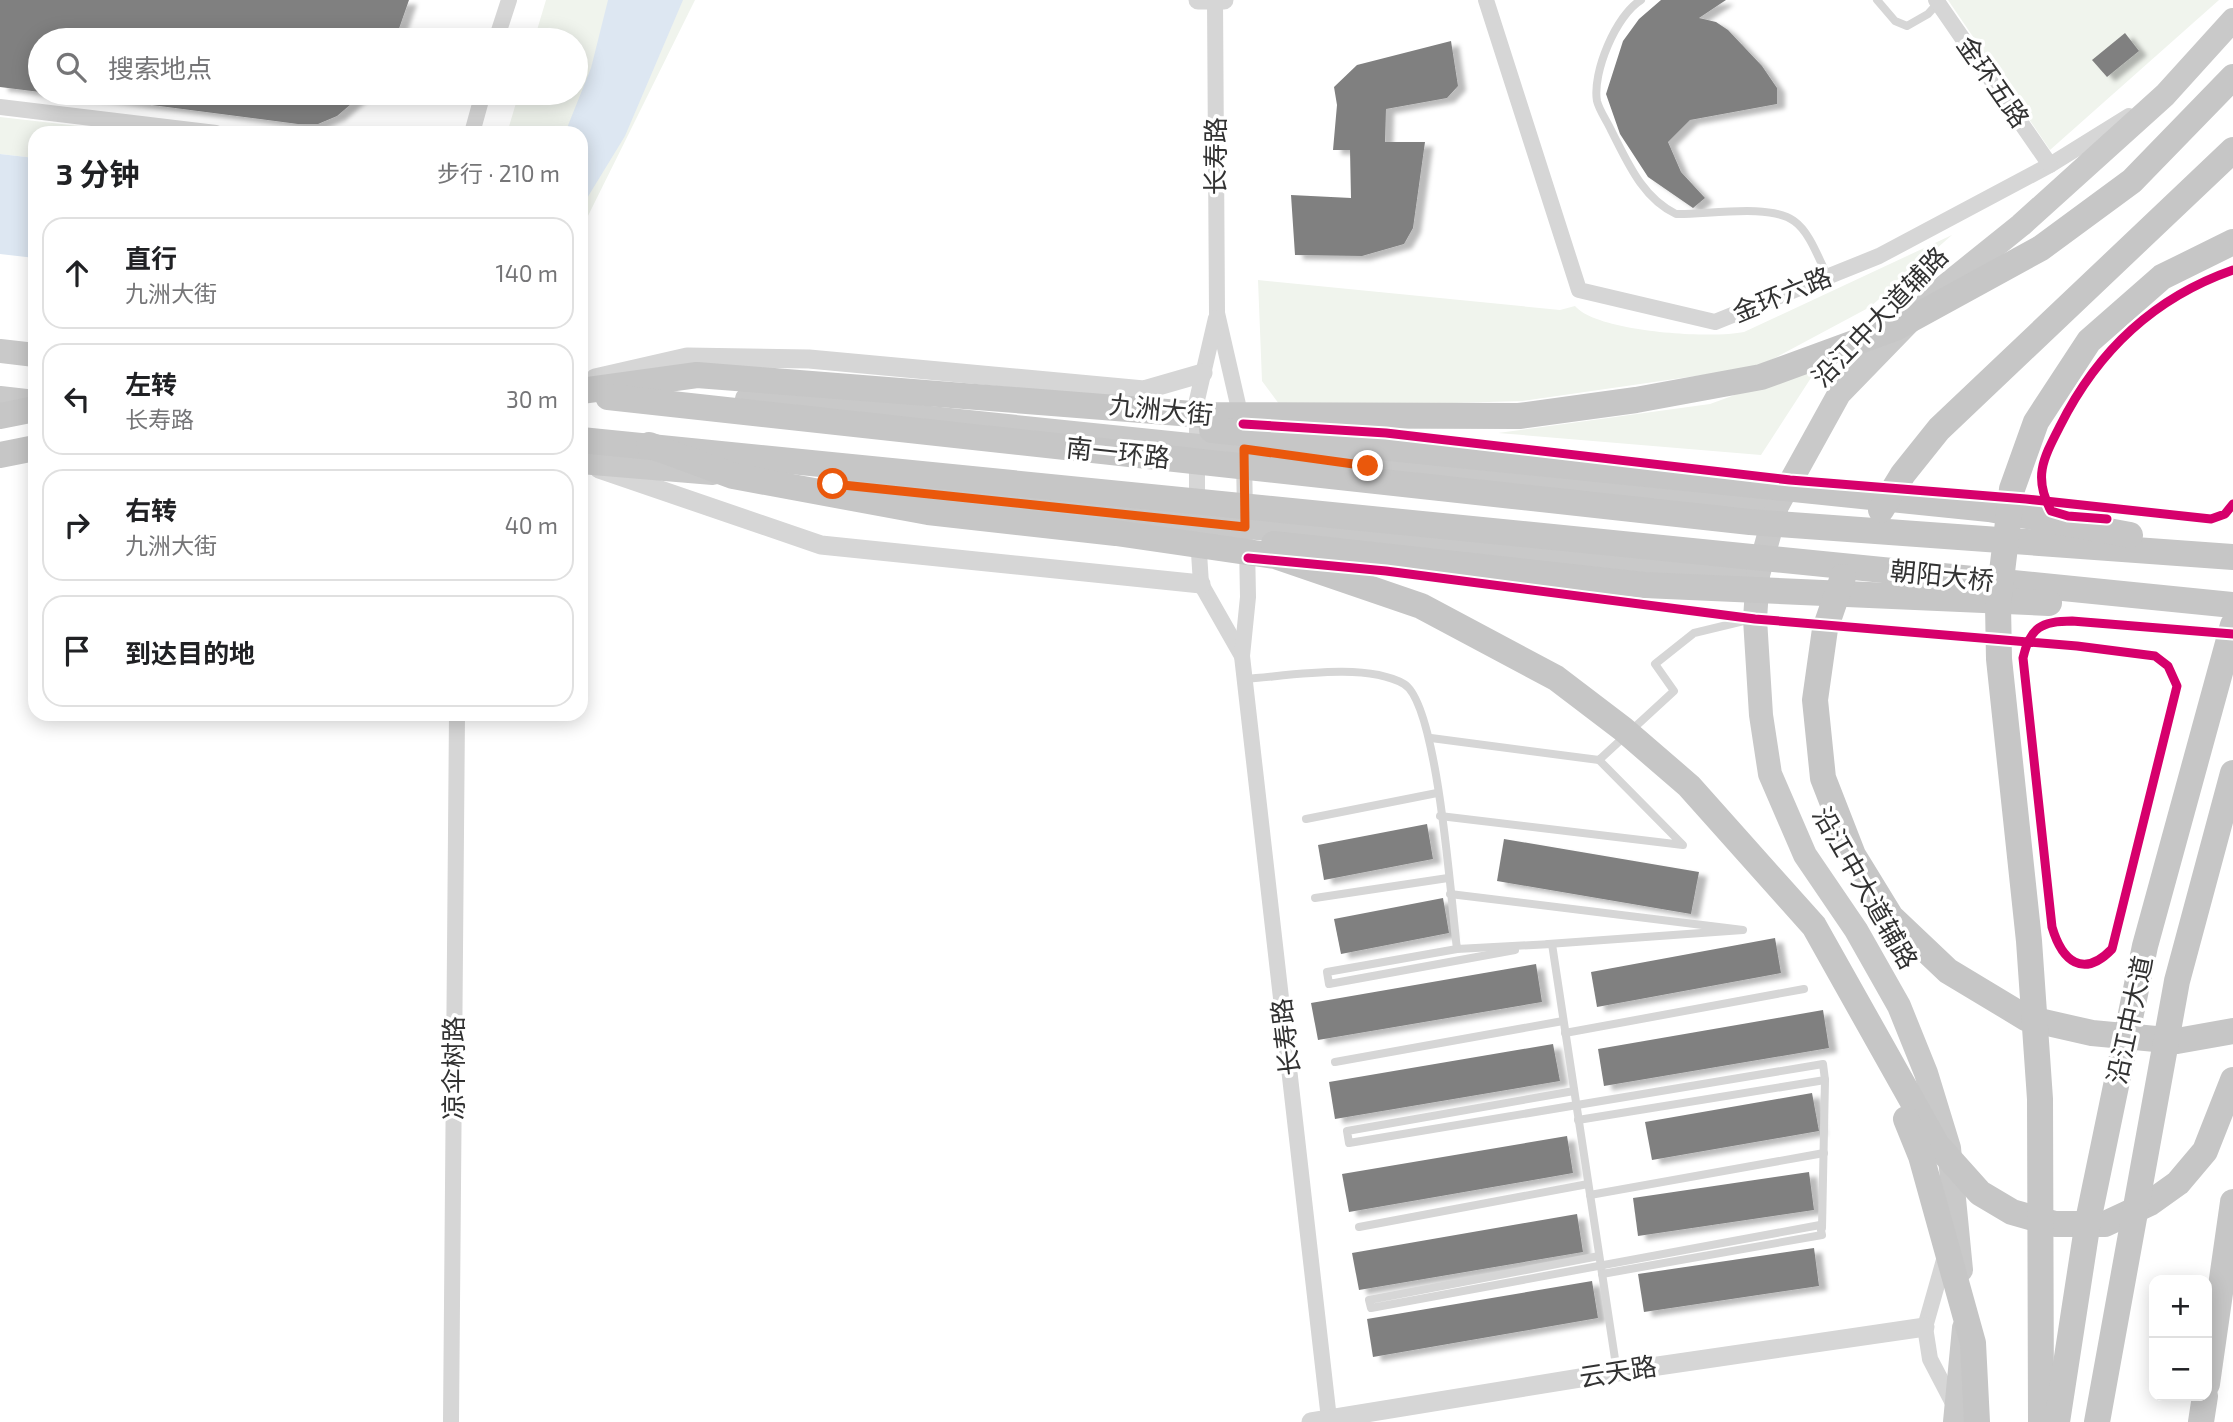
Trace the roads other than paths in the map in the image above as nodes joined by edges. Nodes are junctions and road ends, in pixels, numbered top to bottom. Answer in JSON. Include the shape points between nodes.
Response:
{"nodes":[{"id":1,"x":509,"y":0,"type":"edge"},
{"id":2,"x":1213,"y":0,"type":"edge"},
{"id":3,"x":1486,"y":0,"type":"edge"},
{"id":4,"x":1641,"y":0,"type":"edge"},
{"id":5,"x":1877,"y":0,"type":"edge"},
{"id":6,"x":1937,"y":2,"type":"edge"},
{"id":7,"x":2233,"y":20,"type":"edge"},
{"id":8,"x":500,"y":28,"type":"edge"},
{"id":9,"x":2233,"y":77,"type":"edge"},
{"id":10,"x":2165,"y":95,"type":"junction"},
{"id":11,"x":2233,"y":96,"type":"edge"},
{"id":12,"x":480,"y":105,"type":"edge"},
{"id":13,"x":0,"y":107,"type":"edge"},
{"id":14,"x":158,"y":126,"type":"edge"},
{"id":15,"x":474,"y":126,"type":"edge"},
{"id":16,"x":2233,"y":150,"type":"edge"},
{"id":17,"x":2050,"y":165,"type":"junction"},
{"id":18,"x":2132,"y":181,"type":"junction"},
{"id":19,"x":2233,"y":242,"type":"edge"},
{"id":20,"x":1828,"y":277,"type":"junction"},
{"id":21,"x":1217,"y":313,"type":"junction"},
{"id":22,"x":0,"y":351,"type":"edge"},
{"id":23,"x":28,"y":354,"type":"edge"},
{"id":24,"x":1203,"y":373,"type":"junction"},
{"id":25,"x":588,"y":386,"type":"edge"},
{"id":26,"x":588,"y":387,"type":"edge"},
{"id":27,"x":588,"y":388,"type":"edge"},
{"id":28,"x":588,"y":389,"type":"edge"},
{"id":29,"x":705,"y":395,"type":"junction"},
{"id":30,"x":0,"y":398,"type":"edge"},
{"id":31,"x":28,"y":401,"type":"edge"},
{"id":32,"x":28,"y":410,"type":"edge"},
{"id":33,"x":0,"y":416,"type":"edge"},
{"id":34,"x":588,"y":441,"type":"edge"},
{"id":35,"x":1196,"y":443,"type":"junction"},
{"id":36,"x":649,"y":445,"type":"junction"},
{"id":37,"x":28,"y":449,"type":"edge"},
{"id":38,"x":1244,"y":449,"type":"junction"},
{"id":39,"x":0,"y":454,"type":"edge"},
{"id":40,"x":588,"y":464,"type":"edge"},
{"id":41,"x":588,"y":465,"type":"edge"},
{"id":42,"x":833,"y":484,"type":"junction"},
{"id":43,"x":1777,"y":506,"type":"junction"},
{"id":44,"x":1656,"y":512,"type":"joint"},
{"id":45,"x":1198,"y":524,"type":"junction"},
{"id":46,"x":1245,"y":527,"type":"junction"},
{"id":47,"x":1650,"y":546,"type":"joint"},
{"id":48,"x":2233,"y":556,"type":"edge"},
{"id":49,"x":1758,"y":575,"type":"junction"},
{"id":50,"x":1201,"y":584,"type":"junction"},
{"id":51,"x":2231,"y":612,"type":"edge"},
{"id":52,"x":1755,"y":619,"type":"junction"},
{"id":53,"x":1242,"y":656,"type":"junction"},
{"id":54,"x":1245,"y":679,"type":"junction"},
{"id":55,"x":457,"y":721,"type":"edge"},
{"id":56,"x":1431,"y":738,"type":"junction"},
{"id":57,"x":1599,"y":760,"type":"junction"},
{"id":58,"x":2233,"y":774,"type":"edge"},
{"id":59,"x":1437,"y":793,"type":"junction"},
{"id":60,"x":1440,"y":816,"type":"junction"},
{"id":61,"x":1306,"y":819,"type":"dead end"},
{"id":62,"x":1448,"y":878,"type":"junction"},
{"id":63,"x":1450,"y":894,"type":"junction"},
{"id":64,"x":1315,"y":898,"type":"dead end"},
{"id":65,"x":1552,"y":943,"type":"junction"},
{"id":66,"x":1457,"y":949,"type":"junction"},
{"id":67,"x":1804,"y":989,"type":"dead end"},
{"id":68,"x":1563,"y":1021,"type":"junction"},
{"id":69,"x":1868,"y":1027,"type":"junction"},
{"id":70,"x":2233,"y":1031,"type":"edge"},
{"id":71,"x":1565,"y":1032,"type":"junction"},
{"id":72,"x":1335,"y":1062,"type":"dead end"},
{"id":73,"x":1825,"y":1080,"type":"junction"},
{"id":74,"x":2233,"y":1080,"type":"edge"},
{"id":75,"x":1574,"y":1091,"type":"junction"},
{"id":76,"x":1576,"y":1104,"type":"junction"},
{"id":77,"x":1578,"y":1120,"type":"junction"},
{"id":78,"x":1824,"y":1153,"type":"junction"},
{"id":79,"x":1588,"y":1184,"type":"junction"},
{"id":80,"x":1590,"y":1195,"type":"junction"},
{"id":81,"x":2233,"y":1202,"type":"edge"},
{"id":82,"x":1956,"y":1224,"type":"junction"},
{"id":83,"x":1359,"y":1227,"type":"dead end"},
{"id":84,"x":1822,"y":1235,"type":"junction"},
{"id":85,"x":1600,"y":1260,"type":"junction"},
{"id":86,"x":1602,"y":1274,"type":"junction"},
{"id":87,"x":1925,"y":1327,"type":"junction"},
{"id":88,"x":2212,"y":1349,"type":"edge"},
{"id":89,"x":1617,"y":1372,"type":"junction"},
{"id":90,"x":2204,"y":1401,"type":"edge"},
{"id":91,"x":1963,"y":1417,"type":"edge"},
{"id":92,"x":1320,"y":1421,"type":"edge"},
{"id":93,"x":451,"y":1422,"type":"edge"},
{"id":94,"x":2041,"y":1422,"type":"edge"},
{"id":95,"x":2057,"y":1422,"type":"edge"},
{"id":96,"x":2097,"y":1422,"type":"edge"},
{"id":97,"x":2201,"y":1422,"type":"edge"}],
"edges":[{"from":1,"to":8,"type":"street"},
{"from":2,"to":21,"type":"street","name":"长寿路"},
{"from":3,"to":20,"type":"street","name":"金环六路","via":[[1578,290],[1714,322]]},
{"from":4,"to":20,"type":"lane","via":[[1611,39],[1598,69],[1597,101],[1641,184],[1662,207],[1676,214],[1766,213],[1794,220]]},
{"from":5,"to":6,"type":"lane","via":[[1895,21],[1907,26],[1928,15]]},
{"from":6,"to":17,"type":"street","name":"金环五路"},
{"from":7,"to":10,"type":"main road","name":"沿江中大道辅路"},
{"from":9,"to":18,"type":"highway"},
{"from":10,"to":17,"type":"street","name":"金环六路"},
{"from":10,"to":43,"type":"main road","name":"沿江中大道辅路","via":[[2021,225],[1939,291],[1839,394]]},
{"from":11,"to":18,"type":"highway"},
{"from":12,"to":15,"type":"street"},
{"from":13,"to":14,"type":"street"},
{"from":16,"to":70,"type":"highway","via":[[2009,360],[1939,429],[1903,474],[1847,565],[1825,629],[1815,700],[1823,778],[1853,855],[1891,917],[1948,971],[2026,1018],[2092,1034],[2177,1041]]},
{"from":17,"to":20,"type":"street","name":"金环六路","via":[[1879,256]]},
{"from":18,"to":26,"type":"highway","via":[[2041,248],[1895,328],[1760,377],[1519,416],[1205,415],[697,375]]},
{"from":19,"to":94,"type":"highway","via":[[2162,277],[2089,341],[2036,422],[2012,489],[1998,605],[1999,659],[2029,941],[2040,1099]]},
{"from":21,"to":24,"type":"street","name":"长寿路"},
{"from":21,"to":38,"type":"street","name":"长寿路","via":[[1243,424]]},
{"from":22,"to":23,"type":"main road"},
{"from":24,"to":25,"type":"street","via":[[1144,390],[809,359],[687,357]]},
{"from":24,"to":35,"type":"street","name":"长寿路"},
{"from":27,"to":29,"type":"main road","name":"九洲大街"},
{"from":28,"to":44,"type":"highway","name":"南一环路"},
{"from":29,"to":35,"type":"main road","name":"九洲大街"},
{"from":29,"to":48,"type":"highway","via":[[854,393],[1989,509]]},
{"from":30,"to":31,"type":"main road"},
{"from":32,"to":33,"type":"highway"},
{"from":34,"to":36,"type":"highway","name":"南一环路"},
{"from":35,"to":38,"type":"main road","name":"九洲大街"},
{"from":35,"to":45,"type":"street","name":"长寿路"},
{"from":36,"to":47,"type":"highway","name":"南一环路"},
{"from":36,"to":69,"type":"highway","via":[[733,476],[928,512],[1275,556],[1421,606],[1556,678],[1689,786],[1814,926]]},
{"from":37,"to":39,"type":"highway"},
{"from":38,"to":43,"type":"main road","name":"九洲大街","via":[[1368,466]]},
{"from":38,"to":46,"type":"street","name":"长寿路"},
{"from":40,"to":42,"type":"main road"},
{"from":41,"to":50,"type":"street","via":[[821,545]]},
{"from":42,"to":45,"type":"main road"},
{"from":42,"to":51,"type":"highway","via":[[933,505],[1644,585]]},
{"from":43,"to":49,"type":"main road","name":"沿江中大道辅路"},
{"from":44,"to":48,"type":"highway","name":"朝阳大桥"},
{"from":45,"to":46,"type":"main road"},
{"from":45,"to":50,"type":"street","name":"长寿路"},
{"from":46,"to":49,"type":"main road"},
{"from":46,"to":53,"type":"street","name":"长寿路","via":[[1248,597]]},
{"from":47,"to":51,"type":"highway","name":"朝阳大桥"},
{"from":49,"to":52,"type":"main road","name":"沿江中大道辅路"},
{"from":50,"to":53,"type":"street","name":"长寿路"},
{"from":51,"to":95,"type":"highway","name":"沿江中大道","via":[[2145,946],[2088,1221]]},
{"from":52,"to":57,"type":"lane","via":[[1694,633],[1655,664],[1674,691]]},
{"from":52,"to":82,"type":"main road","name":"沿江中大道辅路","via":[[1770,774],[1805,855],[1856,930],[1899,1006],[1949,1148]]},
{"from":53,"to":54,"type":"street","name":"长寿路"},
{"from":54,"to":56,"type":"lane","via":[[1377,674],[1415,694]]},
{"from":54,"to":92,"type":"street","name":"长寿路"},
{"from":55,"to":93,"type":"street","name":"凉伞树路"},
{"from":56,"to":57,"type":"lane"},
{"from":56,"to":59,"type":"lane"},
{"from":57,"to":60,"type":"lane","via":[[1683,845]]},
{"from":58,"to":96,"type":"highway","name":"沿江中大道","via":[[2177,981]]},
{"from":59,"to":60,"type":"lane"},
{"from":59,"to":61,"type":"lane"},
{"from":60,"to":62,"type":"lane"},
{"from":62,"to":63,"type":"lane"},
{"from":62,"to":64,"type":"lane"},
{"from":63,"to":65,"type":"lane","via":[[1743,930]]},
{"from":63,"to":66,"type":"lane"},
{"from":65,"to":66,"type":"lane"},
{"from":65,"to":66,"type":"lane","via":[[1329,984],[1327,972]]},
{"from":65,"to":68,"type":"lane"},
{"from":67,"to":71,"type":"lane"},
{"from":68,"to":71,"type":"lane"},
{"from":68,"to":72,"type":"lane"},
{"from":69,"to":74,"type":"highway","via":[[1937,1144],[1980,1193],[2012,1212],[2055,1224],[2105,1224],[2150,1203],[2178,1183],[2205,1151]]},
{"from":69,"to":91,"type":"highway","via":[[1921,1156],[1973,1343]]},
{"from":71,"to":75,"type":"lane"},
{"from":73,"to":76,"type":"lane","via":[[1823,1064]]},
{"from":73,"to":77,"type":"lane"},
{"from":73,"to":78,"type":"lane"},
{"from":75,"to":76,"type":"lane"},
{"from":75,"to":76,"type":"lane","via":[[1347,1131],[1349,1143]]},
{"from":76,"to":77,"type":"lane"},
{"from":77,"to":79,"type":"lane"},
{"from":78,"to":80,"type":"lane"},
{"from":78,"to":84,"type":"lane"},
{"from":79,"to":80,"type":"lane"},
{"from":79,"to":83,"type":"lane"},
{"from":80,"to":85,"type":"lane"},
{"from":81,"to":88,"type":"highway"},
{"from":82,"to":87,"type":"street"},
{"from":82,"to":91,"type":"main road","name":"沿江中大道辅路","via":[[1965,1322]]},
{"from":84,"to":85,"type":"lane","via":[[1820,1225]]},
{"from":84,"to":86,"type":"lane"},
{"from":85,"to":85,"type":"lane","via":[[1369,1300],[1371,1308]]},
{"from":85,"to":86,"type":"lane"},
{"from":86,"to":89,"type":"lane"},
{"from":87,"to":89,"type":"street","name":"云天路"},
{"from":87,"to":91,"type":"street","via":[[1930,1359]]},
{"from":89,"to":92,"type":"street","name":"云天路"},
{"from":90,"to":97,"type":"highway"}]}
